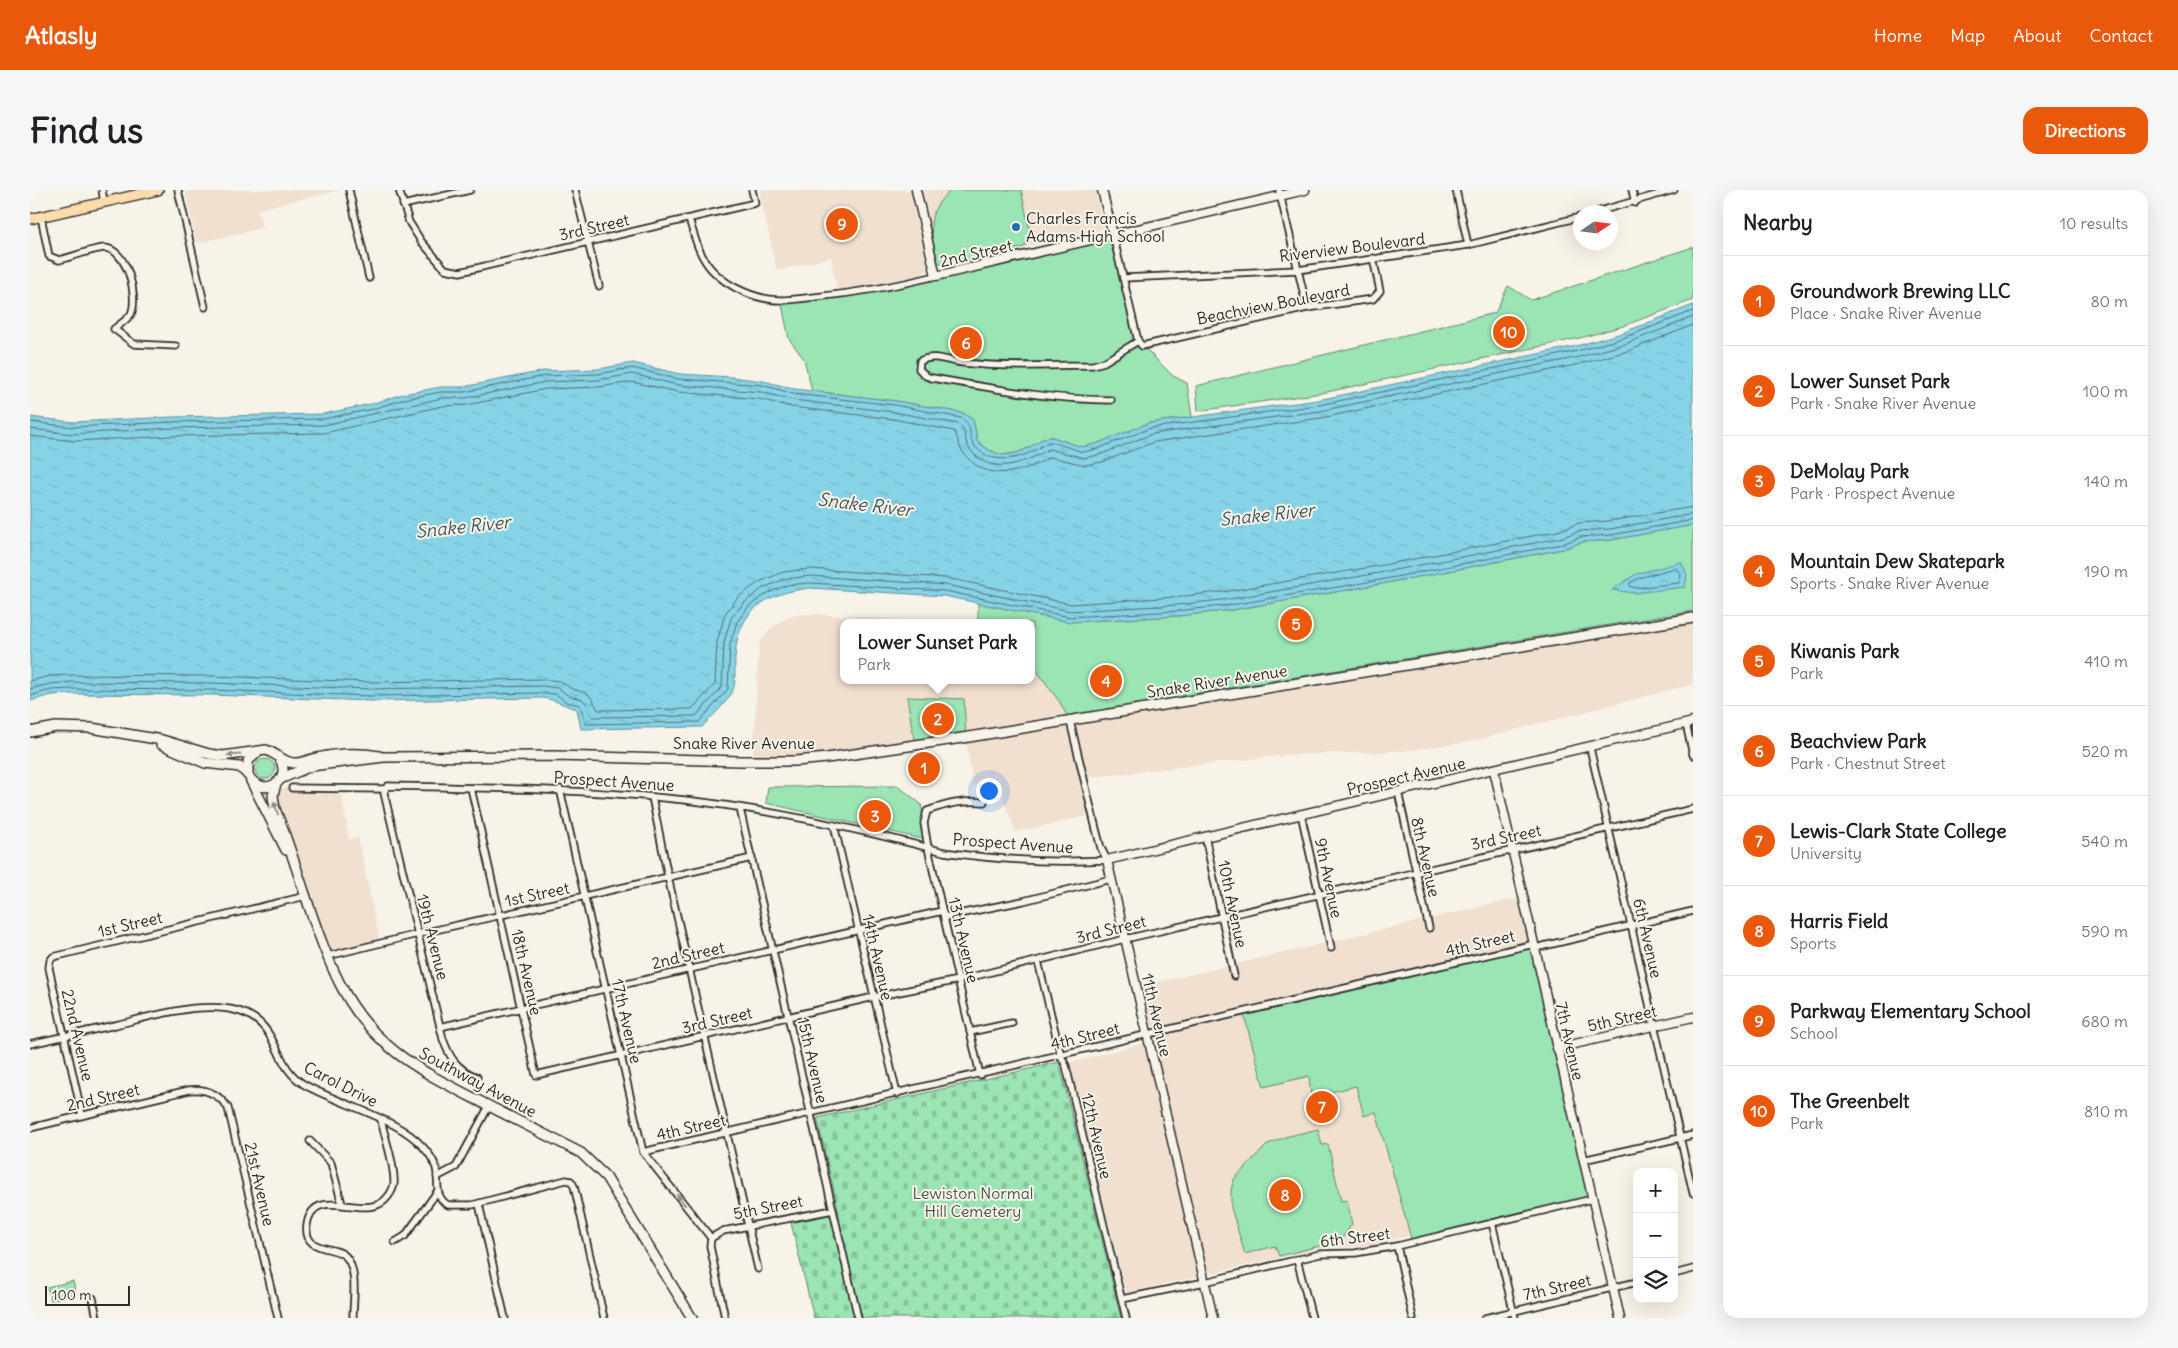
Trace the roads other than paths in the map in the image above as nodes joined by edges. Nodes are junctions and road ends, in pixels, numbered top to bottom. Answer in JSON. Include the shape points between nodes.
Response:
{"nodes":[{"id":1,"x":102,"y":190,"type":"edge"},
{"id":2,"x":158,"y":190,"type":"edge"},
{"id":3,"x":178,"y":190,"type":"edge"},
{"id":4,"x":349,"y":190,"type":"edge"},
{"id":5,"x":399,"y":190,"type":"edge"},
{"id":6,"x":470,"y":190,"type":"edge"},
{"id":7,"x":575,"y":190,"type":"edge"},
{"id":8,"x":752,"y":190,"type":"edge"},
{"id":9,"x":916,"y":190,"type":"edge"},
{"id":10,"x":1102,"y":190,"type":"edge"},
{"id":11,"x":1305,"y":190,"type":"edge"},
{"id":12,"x":1456,"y":190,"type":"edge"},
{"id":13,"x":1632,"y":190,"type":"edge"},
{"id":14,"x":1674,"y":190,"type":"edge"},
{"id":15,"x":1280,"y":193,"type":"edge"},
{"id":16,"x":104,"y":202,"type":"junction"},
{"id":17,"x":1635,"y":203,"type":"junction"},
{"id":18,"x":403,"y":205,"type":"junction"},
{"id":19,"x":1618,"y":207,"type":"edge"},
{"id":20,"x":40,"y":217,"type":"junction"},
{"id":21,"x":1573,"y":218,"type":"edge"},
{"id":22,"x":30,"y":219,"type":"edge"},
{"id":23,"x":689,"y":219,"type":"junction"},
{"id":24,"x":1113,"y":235,"type":"junction"},
{"id":25,"x":588,"y":242,"type":"junction"},
{"id":26,"x":1468,"y":245,"type":"junction"},
{"id":27,"x":1373,"y":258,"type":"junction"},
{"id":28,"x":1298,"y":270,"type":"junction"},
{"id":29,"x":936,"y":276,"type":"junction"},
{"id":30,"x":369,"y":278,"type":"dead end"},
{"id":31,"x":1124,"y":278,"type":"junction"},
{"id":32,"x":599,"y":286,"type":"dead end"},
{"id":33,"x":205,"y":307,"type":"dead end"},
{"id":34,"x":1307,"y":308,"type":"junction"},
{"id":35,"x":1138,"y":341,"type":"junction"},
{"id":36,"x":176,"y":346,"type":"dead end"},
{"id":37,"x":1111,"y":400,"type":"dead end"},
{"id":38,"x":1693,"y":618,"type":"edge"},
{"id":39,"x":1070,"y":720,"type":"junction"},
{"id":40,"x":1690,"y":723,"type":"edge"},
{"id":41,"x":30,"y":732,"type":"edge"},
{"id":42,"x":139,"y":737,"type":"junction"},
{"id":43,"x":1590,"y":748,"type":"junction"},
{"id":44,"x":259,"y":752,"type":"junction"},
{"id":45,"x":1693,"y":755,"type":"edge"},
{"id":46,"x":278,"y":756,"type":"junction"},
{"id":47,"x":384,"y":758,"type":"junction"},
{"id":48,"x":1494,"y":770,"type":"junction"},
{"id":49,"x":249,"y":778,"type":"junction"},
{"id":50,"x":278,"y":781,"type":"junction"},
{"id":51,"x":292,"y":788,"type":"dead end"},
{"id":52,"x":471,"y":788,"type":"junction"},
{"id":53,"x":385,"y":789,"type":"junction"},
{"id":54,"x":560,"y":790,"type":"junction"},
{"id":55,"x":1398,"y":792,"type":"junction"},
{"id":56,"x":652,"y":797,"type":"junction"},
{"id":57,"x":984,"y":802,"type":"dead end"},
{"id":58,"x":740,"y":809,"type":"junction"},
{"id":59,"x":1693,"y":809,"type":"edge"},
{"id":60,"x":1301,"y":814,"type":"junction"},
{"id":61,"x":834,"y":825,"type":"junction"},
{"id":62,"x":1608,"y":829,"type":"junction"},
{"id":63,"x":1205,"y":836,"type":"junction"},
{"id":64,"x":928,"y":848,"type":"junction"},
{"id":65,"x":1512,"y":850,"type":"junction"},
{"id":66,"x":752,"y":858,"type":"junction"},
{"id":67,"x":1107,"y":860,"type":"junction"},
{"id":68,"x":295,"y":865,"type":"junction"},
{"id":69,"x":1415,"y":872,"type":"junction"},
{"id":70,"x":668,"y":878,"type":"junction"},
{"id":71,"x":1111,"y":879,"type":"junction"},
{"id":72,"x":1318,"y":894,"type":"junction"},
{"id":73,"x":306,"y":896,"type":"junction"},
{"id":74,"x":583,"y":898,"type":"junction"},
{"id":75,"x":1693,"y":911,"type":"edge"},
{"id":76,"x":943,"y":914,"type":"junction"},
{"id":77,"x":500,"y":916,"type":"junction"},
{"id":78,"x":1222,"y":917,"type":"junction"},
{"id":79,"x":1631,"y":925,"type":"junction"},
{"id":80,"x":1429,"y":928,"type":"dead end"},
{"id":81,"x":858,"y":930,"type":"junction"},
{"id":82,"x":418,"y":934,"type":"junction"},
{"id":83,"x":1125,"y":939,"type":"junction"},
{"id":84,"x":1534,"y":946,"type":"junction"},
{"id":85,"x":1330,"y":948,"type":"dead end"},
{"id":86,"x":773,"y":949,"type":"junction"},
{"id":87,"x":328,"y":956,"type":"junction"},
{"id":88,"x":50,"y":961,"type":"joint"},
{"id":89,"x":1038,"y":961,"type":"junction"},
{"id":90,"x":689,"y":968,"type":"junction"},
{"id":91,"x":1234,"y":976,"type":"dead end"},
{"id":92,"x":959,"y":980,"type":"junction"},
{"id":93,"x":605,"y":988,"type":"junction"},
{"id":94,"x":874,"y":998,"type":"junction"},
{"id":95,"x":521,"y":1008,"type":"junction"},
{"id":96,"x":1693,"y":1017,"type":"edge"},
{"id":97,"x":789,"y":1018,"type":"junction"},
{"id":98,"x":1012,"y":1022,"type":"dead end"},
{"id":99,"x":1654,"y":1026,"type":"junction"},
{"id":100,"x":440,"y":1027,"type":"junction"},
{"id":101,"x":970,"y":1032,"type":"junction"},
{"id":102,"x":1148,"y":1034,"type":"junction"},
{"id":103,"x":64,"y":1036,"type":"junction"},
{"id":104,"x":704,"y":1036,"type":"junction"},
{"id":105,"x":30,"y":1044,"type":"edge"},
{"id":106,"x":1557,"y":1048,"type":"junction"},
{"id":107,"x":620,"y":1056,"type":"junction"},
{"id":108,"x":1061,"y":1056,"type":"junction"},
{"id":109,"x":536,"y":1075,"type":"joint"},
{"id":110,"x":980,"y":1075,"type":"junction"},
{"id":111,"x":477,"y":1077,"type":"dead end"},
{"id":112,"x":182,"y":1092,"type":"joint"},
{"id":113,"x":897,"y":1094,"type":"junction"},
{"id":114,"x":489,"y":1106,"type":"junction"},
{"id":115,"x":811,"y":1114,"type":"junction"},
{"id":116,"x":82,"y":1115,"type":"junction"},
{"id":117,"x":381,"y":1120,"type":"junction"},
{"id":118,"x":30,"y":1128,"type":"edge"},
{"id":119,"x":727,"y":1133,"type":"junction"},
{"id":120,"x":1693,"y":1135,"type":"edge"},
{"id":121,"x":1681,"y":1138,"type":"junction"},
{"id":122,"x":310,"y":1141,"type":"dead end"},
{"id":123,"x":643,"y":1152,"type":"junction"},
{"id":124,"x":1583,"y":1160,"type":"junction"},
{"id":125,"x":437,"y":1177,"type":"junction"},
{"id":126,"x":437,"y":1192,"type":"junction"},
{"id":127,"x":1693,"y":1193,"type":"edge"},
{"id":128,"x":1592,"y":1200,"type":"junction"},
{"id":129,"x":342,"y":1204,"type":"junction"},
{"id":130,"x":479,"y":1204,"type":"junction"},
{"id":131,"x":833,"y":1210,"type":"junction"},
{"id":132,"x":1492,"y":1223,"type":"junction"},
{"id":133,"x":749,"y":1226,"type":"junction"},
{"id":134,"x":711,"y":1238,"type":"junction"},
{"id":135,"x":395,"y":1242,"type":"dead end"},
{"id":136,"x":1397,"y":1246,"type":"junction"},
{"id":137,"x":1298,"y":1259,"type":"junction"},
{"id":138,"x":758,"y":1269,"type":"dead end"},
{"id":139,"x":1693,"y":1269,"type":"edge"},
{"id":140,"x":1678,"y":1273,"type":"edge"},
{"id":141,"x":1205,"y":1282,"type":"junction"},
{"id":142,"x":1633,"y":1283,"type":"edge"},
{"id":143,"x":1613,"y":1288,"type":"junction"},
{"id":144,"x":93,"y":1298,"type":"dead end"},
{"id":145,"x":1122,"y":1299,"type":"junction"},
{"id":146,"x":1514,"y":1315,"type":"edge"},
{"id":147,"x":97,"y":1318,"type":"edge"},
{"id":148,"x":278,"y":1318,"type":"edge"},
{"id":149,"x":354,"y":1318,"type":"edge"},
{"id":150,"x":505,"y":1318,"type":"edge"},
{"id":151,"x":604,"y":1318,"type":"edge"},
{"id":152,"x":690,"y":1318,"type":"edge"},
{"id":153,"x":725,"y":1318,"type":"edge"},
{"id":154,"x":858,"y":1318,"type":"edge"},
{"id":155,"x":1126,"y":1318,"type":"edge"},
{"id":156,"x":1213,"y":1318,"type":"edge"},
{"id":157,"x":1312,"y":1318,"type":"edge"},
{"id":158,"x":1413,"y":1318,"type":"edge"},
{"id":159,"x":1484,"y":1318,"type":"edge"},
{"id":160,"x":1620,"y":1318,"type":"edge"}],
"edges":[{"from":1,"to":16,"type":"street"},
{"from":2,"to":16,"type":"main road"},
{"from":3,"to":33,"type":"street"},
{"from":4,"to":30,"type":"street"},
{"from":5,"to":18,"type":"street"},
{"from":6,"to":18,"type":"street"},
{"from":7,"to":25,"type":"street"},
{"from":8,"to":23,"type":"street","name":"3rd Street","via":[[755,203]]},
{"from":9,"to":29,"type":"street"},
{"from":10,"to":24,"type":"street"},
{"from":11,"to":15,"type":"street","name":"2nd Street"},
{"from":12,"to":26,"type":"street"},
{"from":13,"to":17,"type":"street"},
{"from":14,"to":17,"type":"street"},
{"from":15,"to":24,"type":"street","name":"2nd Street"},
{"from":15,"to":28,"type":"street"},
{"from":16,"to":20,"type":"main road"},
{"from":17,"to":19,"type":"street"},
{"from":18,"to":25,"type":"street","name":"3rd Street","via":[[409,222],[441,266],[449,271],[460,272]]},
{"from":20,"to":22,"type":"main road"},
{"from":20,"to":36,"type":"street","via":[[49,256],[54,259],[104,248],[120,256],[130,279],[132,306],[131,313],[114,330],[134,344]]},
{"from":21,"to":26,"type":"street","name":"Riverview Boulevard"},
{"from":23,"to":25,"type":"street","name":"3rd Street"},
{"from":23,"to":29,"type":"street","name":"2nd Street","via":[[698,250],[712,270],[746,293],[766,298],[781,300],[847,294]]},
{"from":24,"to":29,"type":"street","name":"2nd Street"},
{"from":24,"to":31,"type":"street"},
{"from":25,"to":32,"type":"street"},
{"from":26,"to":27,"type":"street","name":"Riverview Boulevard"},
{"from":27,"to":28,"type":"street","name":"Riverview Boulevard"},
{"from":27,"to":34,"type":"street","name":"Beachview Boulevard","via":[[1380,291],[1377,295]]},
{"from":28,"to":31,"type":"street","name":"Riverview Boulevard"},
{"from":28,"to":34,"type":"street"},
{"from":31,"to":35,"type":"street"},
{"from":34,"to":35,"type":"street","name":"Beachview Boulevard","via":[[1142,346]]},
{"from":35,"to":37,"type":"street","via":[[1104,362],[1093,365],[987,366],[931,356],[920,361],[919,369],[932,378],[1072,400]]},
{"from":38,"to":39,"type":"main road","name":"Snake River Avenue"},
{"from":39,"to":47,"type":"main road","name":"Snake River Avenue","via":[[914,746],[796,760],[556,756]]},
{"from":39,"to":67,"type":"street","name":"11th Avenue","via":[[1101,848]]},
{"from":40,"to":43,"type":"street","name":"Prospect Avenue"},
{"from":40,"to":45,"type":"street"},
{"from":41,"to":42,"type":"main road","via":[[70,727]]},
{"from":44,"to":42,"type":"main road","one_way":true,"via":[[223,756]]},
{"from":42,"to":49,"type":"main road","via":[[205,763],[240,767]]},
{"from":43,"to":48,"type":"street","name":"Prospect Avenue"},
{"from":43,"to":62,"type":"street","name":"6th Avenue"},
{"from":44,"to":46,"type":"main road","via":[[266,750]]},
{"from":44,"to":49,"type":"main road","via":[[248,761]]},
{"from":46,"to":47,"type":"main road","name":"Snake River Avenue","via":[[296,764],[334,754],[354,753]]},
{"from":46,"to":50,"type":"main road","via":[[283,768]]},
{"from":47,"to":50,"type":"main road","name":"Snake River Avenue","via":[[311,766]]},
{"from":48,"to":55,"type":"street","name":"Prospect Avenue"},
{"from":48,"to":65,"type":"street","name":"7th Avenue"},
{"from":49,"to":50,"type":"main road","via":[[264,787]]},
{"from":49,"to":68,"type":"main road","name":"Southway Avenue"},
{"from":68,"to":50,"type":"main road","name":"Southway Avenue","one_way":true,"via":[[273,800]]},
{"from":51,"to":53,"type":"street","name":"Prospect Avenue"},
{"from":52,"to":53,"type":"street","name":"Prospect Avenue","via":[[388,786]]},
{"from":52,"to":54,"type":"street","name":"Prospect Avenue"},
{"from":52,"to":77,"type":"street","name":"18th Avenue"},
{"from":53,"to":82,"type":"street","name":"19th Avenue"},
{"from":54,"to":56,"type":"street","name":"Prospect Avenue"},
{"from":54,"to":74,"type":"street","name":"17th Avenue"},
{"from":55,"to":60,"type":"street","name":"Prospect Avenue"},
{"from":55,"to":69,"type":"street","name":"8th Avenue"},
{"from":56,"to":58,"type":"street","name":"Prospect Avenue"},
{"from":56,"to":70,"type":"street"},
{"from":57,"to":64,"type":"street","name":"13th Avenue","via":[[952,802],[926,811],[924,823]]},
{"from":58,"to":61,"type":"street","name":"Prospect Avenue","via":[[762,810]]},
{"from":58,"to":66,"type":"street","name":"15th Avenue"},
{"from":59,"to":62,"type":"street","name":"3rd Street"},
{"from":60,"to":63,"type":"street","name":"Prospect Avenue"},
{"from":60,"to":72,"type":"street","name":"9th Avenue"},
{"from":61,"to":64,"type":"street","name":"Prospect Avenue"},
{"from":61,"to":81,"type":"street","name":"14th Avenue"},
{"from":62,"to":65,"type":"street","name":"3rd Street"},
{"from":62,"to":79,"type":"street","name":"6th Avenue"},
{"from":63,"to":67,"type":"street","name":"Prospect Avenue"},
{"from":63,"to":78,"type":"street","name":"10th Avenue"},
{"from":64,"to":67,"type":"street","name":"Prospect Avenue","via":[[996,859]]},
{"from":64,"to":76,"type":"street","name":"13th Avenue"},
{"from":65,"to":69,"type":"street","name":"3rd Street"},
{"from":65,"to":84,"type":"street","name":"7th Avenue"},
{"from":66,"to":70,"type":"street","name":"1st Street"},
{"from":66,"to":86,"type":"street","name":"15th Avenue"},
{"from":67,"to":71,"type":"street","name":"11th Avenue"},
{"from":68,"to":73,"type":"main road","name":"Southway Avenue"},
{"from":69,"to":72,"type":"street","name":"3rd Street"},
{"from":69,"to":80,"type":"street","name":"8th Avenue"},
{"from":70,"to":74,"type":"street","name":"1st Street"},
{"from":70,"to":90,"type":"street"},
{"from":71,"to":76,"type":"street","name":"2nd Street","via":[[1022,902]]},
{"from":71,"to":83,"type":"street","name":"11th Avenue"},
{"from":72,"to":78,"type":"street","name":"3rd Street"},
{"from":72,"to":85,"type":"street","name":"9th Avenue"},
{"from":73,"to":87,"type":"main road","name":"Southway Avenue"},
{"from":73,"to":88,"type":"street","name":"1st Street","via":[[58,955]]},
{"from":74,"to":77,"type":"street","name":"1st Street"},
{"from":74,"to":93,"type":"street","name":"17th Avenue"},
{"from":75,"to":79,"type":"street","name":"4th Street"},
{"from":76,"to":81,"type":"street","name":"2nd Street"},
{"from":76,"to":92,"type":"street","name":"13th Avenue"},
{"from":77,"to":82,"type":"street","name":"1st Street"},
{"from":77,"to":95,"type":"street","name":"18th Avenue"},
{"from":78,"to":83,"type":"street","name":"3rd Street"},
{"from":78,"to":91,"type":"street","name":"10th Avenue"},
{"from":79,"to":84,"type":"street","name":"4th Street"},
{"from":79,"to":99,"type":"street","name":"6th Avenue"},
{"from":81,"to":86,"type":"street","name":"2nd Street"},
{"from":81,"to":94,"type":"street","name":"14th Avenue"},
{"from":82,"to":87,"type":"street","name":"1st Street"},
{"from":82,"to":100,"type":"street","name":"19th Avenue"},
{"from":83,"to":89,"type":"street","name":"3rd Street"},
{"from":83,"to":102,"type":"street","name":"11th Avenue"},
{"from":84,"to":102,"type":"street","name":"4th Street"},
{"from":84,"to":106,"type":"street","name":"7th Avenue"},
{"from":86,"to":90,"type":"street","name":"2nd Street"},
{"from":86,"to":97,"type":"street","name":"15th Avenue"},
{"from":87,"to":114,"type":"main road","name":"Southway Avenue","via":[[348,998],[385,1044],[422,1072]]},
{"from":88,"to":103,"type":"street","name":"22nd Avenue"},
{"from":89,"to":92,"type":"street","name":"3rd Street"},
{"from":89,"to":108,"type":"street","name":"12th Avenue"},
{"from":90,"to":93,"type":"street","name":"2nd Street"},
{"from":90,"to":104,"type":"street"},
{"from":92,"to":94,"type":"street","name":"3rd Street"},
{"from":92,"to":101,"type":"street","name":"13th Avenue"},
{"from":93,"to":95,"type":"street","name":"2nd Street"},
{"from":93,"to":107,"type":"street","name":"17th Avenue"},
{"from":94,"to":97,"type":"street","name":"3rd Street"},
{"from":94,"to":113,"type":"street","name":"14th Avenue"},
{"from":95,"to":100,"type":"street","name":"2nd Street"},
{"from":95,"to":109,"type":"street","name":"18th Avenue"},
{"from":96,"to":99,"type":"street","name":"5th Street"},
{"from":97,"to":104,"type":"street","name":"3rd Street"},
{"from":97,"to":115,"type":"street","name":"15th Avenue"},
{"from":98,"to":101,"type":"street"},
{"from":99,"to":106,"type":"street","name":"5th Street"},
{"from":99,"to":121,"type":"street","name":"6th Avenue"},
{"from":100,"to":111,"type":"street","name":"19th Avenue","via":[[453,1062]]},
{"from":101,"to":110,"type":"street","name":"13th Avenue"},
{"from":102,"to":108,"type":"street","name":"4th Street"},
{"from":102,"to":141,"type":"street","name":"11th Avenue"},
{"from":103,"to":105,"type":"street","name":"Carol Drive"},
{"from":103,"to":116,"type":"street","name":"22nd Avenue"},
{"from":103,"to":117,"type":"street","name":"Carol Drive","via":[[183,1009],[224,1009],[242,1013],[253,1017],[265,1028],[281,1060],[297,1079]]},
{"from":104,"to":107,"type":"street","name":"3rd Street"},
{"from":104,"to":119,"type":"street"},
{"from":106,"to":124,"type":"street","name":"7th Avenue"},
{"from":107,"to":109,"type":"street","name":"3rd Street"},
{"from":107,"to":123,"type":"street","name":"17th Avenue"},
{"from":108,"to":110,"type":"street","name":"4th Street"},
{"from":108,"to":145,"type":"street","name":"12th Avenue"},
{"from":110,"to":113,"type":"street","name":"4th Street"},
{"from":112,"to":116,"type":"street","name":"2nd Street"},
{"from":112,"to":148,"type":"street","name":"21st Avenue","via":[[204,1089],[228,1108]]},
{"from":113,"to":115,"type":"street","name":"4th Street"},
{"from":114,"to":125,"type":"street","via":[[456,1168]]},
{"from":114,"to":152,"type":"main road","name":"Southway Avenue","via":[[581,1153],[592,1162],[606,1177]]},
{"from":115,"to":119,"type":"street","name":"4th Street"},
{"from":115,"to":131,"type":"street","name":"15th Avenue"},
{"from":116,"to":118,"type":"street","name":"2nd Street"},
{"from":117,"to":125,"type":"street","name":"Carol Drive","via":[[408,1134],[426,1150],[434,1162]]},
{"from":117,"to":129,"type":"street","via":[[393,1174],[392,1192],[380,1204],[370,1208]]},
{"from":119,"to":123,"type":"street","name":"4th Street"},
{"from":119,"to":133,"type":"street"},
{"from":120,"to":121,"type":"street"},
{"from":121,"to":124,"type":"street"},
{"from":121,"to":127,"type":"street","name":"6th Avenue"},
{"from":122,"to":129,"type":"street","via":[[331,1163]]},
{"from":134,"to":123,"type":"street","name":"17th Avenue","one_way":true},
{"from":124,"to":128,"type":"street","name":"7th Avenue"},
{"from":125,"to":126,"type":"street","name":"Carol Drive"},
{"from":126,"to":130,"type":"street","via":[[448,1205]]},
{"from":126,"to":135,"type":"street","via":[[405,1236]]},
{"from":128,"to":132,"type":"street","name":"6th Street"},
{"from":128,"to":143,"type":"street","name":"7th Avenue"},
{"from":129,"to":149,"type":"street","via":[[318,1208],[309,1217],[307,1231],[316,1246],[348,1258],[353,1277]]},
{"from":130,"to":150,"type":"street"},
{"from":130,"to":151,"type":"street","via":[[571,1181]]},
{"from":131,"to":133,"type":"street","name":"5th Street"},
{"from":131,"to":154,"type":"street","name":"15th Avenue"},
{"from":132,"to":136,"type":"street","name":"6th Street"},
{"from":132,"to":146,"type":"street"},
{"from":133,"to":134,"type":"street","name":"5th Street","via":[[723,1231]]},
{"from":133,"to":138,"type":"street"},
{"from":134,"to":153,"type":"street"},
{"from":136,"to":137,"type":"street","name":"6th Street"},
{"from":136,"to":158,"type":"street"},
{"from":137,"to":141,"type":"street","name":"6th Street"},
{"from":137,"to":157,"type":"street"},
{"from":139,"to":140,"type":"street"},
{"from":141,"to":145,"type":"street","name":"6th Street"},
{"from":141,"to":156,"type":"street","name":"11th Avenue"},
{"from":142,"to":143,"type":"street","name":"7th Street"},
{"from":143,"to":146,"type":"street","name":"7th Street"},
{"from":143,"to":160,"type":"street","name":"7th Avenue"},
{"from":144,"to":147,"type":"street"},
{"from":145,"to":155,"type":"street","name":"12th Avenue"},
{"from":146,"to":159,"type":"street","name":"7th Street"}]}
